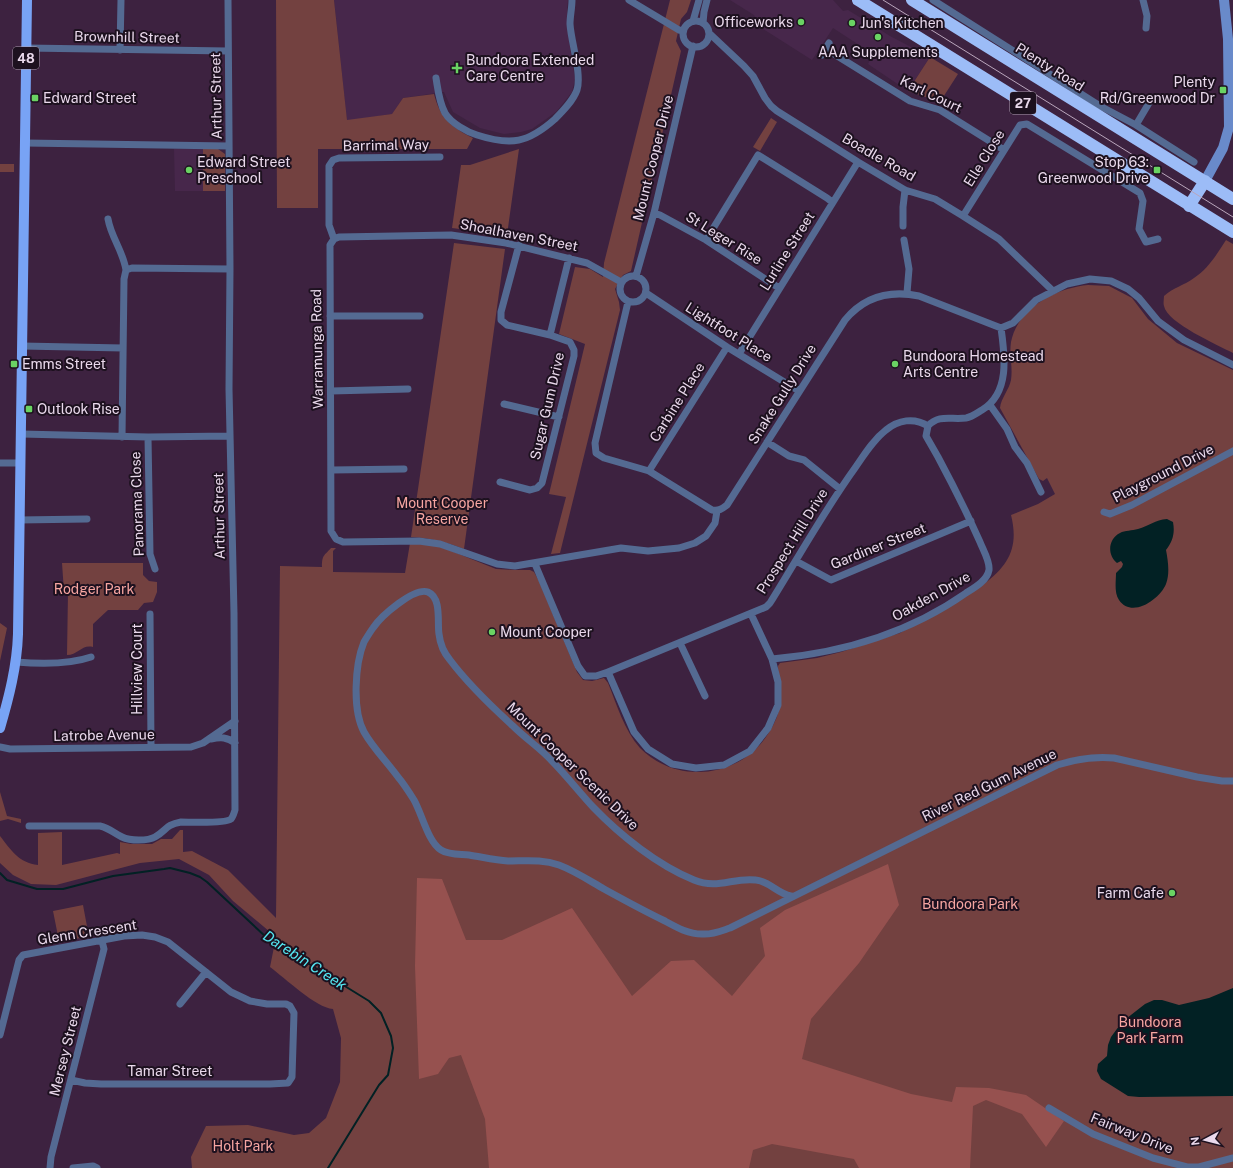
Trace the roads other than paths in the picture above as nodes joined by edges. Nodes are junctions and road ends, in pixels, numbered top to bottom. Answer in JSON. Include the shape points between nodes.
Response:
{"nodes":[{"id":1,"x":27,"y":0,"type":"edge"},
{"id":2,"x":121,"y":0,"type":"edge"},
{"id":3,"x":228,"y":0,"type":"edge"},
{"id":4,"x":572,"y":0,"type":"edge"},
{"id":5,"x":629,"y":0,"type":"edge"},
{"id":6,"x":699,"y":0,"type":"edge"},
{"id":7,"x":707,"y":0,"type":"edge"},
{"id":8,"x":858,"y":0,"type":"edge"},
{"id":9,"x":933,"y":0,"type":"edge"},
{"id":10,"x":1143,"y":0,"type":"edge"},
{"id":11,"x":1224,"y":0,"type":"edge"},
{"id":12,"x":916,"y":1,"type":"edge"},
{"id":13,"x":693,"y":21,"type":"junction"},
{"id":14,"x":703,"y":23,"type":"junction"},
{"id":15,"x":1146,"y":28,"type":"dead end"},
{"id":16,"x":683,"y":31,"type":"junction"},
{"id":17,"x":709,"y":33,"type":"junction"},
{"id":18,"x":704,"y":43,"type":"junction"},
{"id":19,"x":693,"y":46,"type":"junction"},
{"id":20,"x":723,"y":46,"type":"junction"},
{"id":21,"x":26,"y":48,"type":"junction"},
{"id":22,"x":826,"y":49,"type":"dead end"},
{"id":23,"x":120,"y":50,"type":"junction"},
{"id":24,"x":228,"y":51,"type":"junction"},
{"id":25,"x":436,"y":78,"type":"dead end"},
{"id":26,"x":1149,"y":103,"type":"dead end"},
{"id":27,"x":1136,"y":126,"type":"junction"},
{"id":28,"x":25,"y":143,"type":"junction"},
{"id":29,"x":229,"y":146,"type":"junction"},
{"id":30,"x":1170,"y":147,"type":"junction"},
{"id":31,"x":1004,"y":150,"type":"junction"},
{"id":32,"x":440,"y":157,"type":"dead end"},
{"id":33,"x":333,"y":160,"type":"joint"},
{"id":34,"x":1173,"y":161,"type":"junction"},
{"id":35,"x":858,"y":162,"type":"junction"},
{"id":36,"x":1194,"y":162,"type":"dead end"},
{"id":37,"x":1205,"y":181,"type":"junction"},
{"id":38,"x":906,"y":190,"type":"junction"},
{"id":39,"x":1233,"y":199,"type":"edge"},
{"id":40,"x":832,"y":202,"type":"junction"},
{"id":41,"x":1189,"y":206,"type":"junction"},
{"id":42,"x":654,"y":213,"type":"junction"},
{"id":43,"x":963,"y":216,"type":"junction"},
{"id":44,"x":108,"y":218,"type":"dead end"},
{"id":45,"x":903,"y":226,"type":"dead end"},
{"id":46,"x":1233,"y":232,"type":"edge"},
{"id":47,"x":334,"y":239,"type":"junction"},
{"id":48,"x":1158,"y":239,"type":"dead end"},
{"id":49,"x":706,"y":240,"type":"junction"},
{"id":50,"x":904,"y":240,"type":"dead end"},
{"id":51,"x":518,"y":245,"type":"junction"},
{"id":52,"x":569,"y":258,"type":"junction"},
{"id":53,"x":230,"y":269,"type":"junction"},
{"id":54,"x":126,"y":270,"type":"junction"},
{"id":55,"x":636,"y":276,"type":"junction"},
{"id":56,"x":621,"y":282,"type":"junction"},
{"id":57,"x":779,"y":288,"type":"junction"},
{"id":58,"x":1053,"y":291,"type":"junction"},
{"id":59,"x":646,"y":293,"type":"junction"},
{"id":60,"x":907,"y":293,"type":"junction"},
{"id":61,"x":628,"y":302,"type":"junction"},
{"id":62,"x":330,"y":316,"type":"junction"},
{"id":63,"x":420,"y":316,"type":"dead end"},
{"id":64,"x":1001,"y":328,"type":"junction"},
{"id":65,"x":550,"y":335,"type":"junction"},
{"id":66,"x":22,"y":346,"type":"junction"},
{"id":67,"x":727,"y":347,"type":"junction"},
{"id":68,"x":123,"y":348,"type":"junction"},
{"id":69,"x":739,"y":354,"type":"junction"},
{"id":70,"x":1233,"y":365,"type":"edge"},
{"id":71,"x":408,"y":389,"type":"dead end"},
{"id":72,"x":331,"y":391,"type":"junction"},
{"id":73,"x":799,"y":391,"type":"junction"},
{"id":74,"x":504,"y":404,"type":"dead end"},
{"id":75,"x":990,"y":405,"type":"junction"},
{"id":76,"x":558,"y":417,"type":"junction"},
{"id":77,"x":928,"y":426,"type":"junction"},
{"id":78,"x":21,"y":434,"type":"junction"},
{"id":79,"x":230,"y":436,"type":"junction"},
{"id":80,"x":122,"y":437,"type":"junction"},
{"id":81,"x":148,"y":437,"type":"junction"},
{"id":82,"x":768,"y":442,"type":"junction"},
{"id":83,"x":1233,"y":451,"type":"edge"},
{"id":84,"x":0,"y":463,"type":"edge"},
{"id":85,"x":20,"y":463,"type":"junction"},
{"id":86,"x":404,"y":469,"type":"dead end"},
{"id":87,"x":332,"y":470,"type":"junction"},
{"id":88,"x":649,"y":471,"type":"junction"},
{"id":89,"x":500,"y":482,"type":"dead end"},
{"id":90,"x":840,"y":489,"type":"junction"},
{"id":91,"x":1041,"y":492,"type":"dead end"},
{"id":92,"x":718,"y":511,"type":"junction"},
{"id":93,"x":1104,"y":512,"type":"dead end"},
{"id":94,"x":20,"y":520,"type":"junction"},
{"id":95,"x":87,"y":520,"type":"dead end"},
{"id":96,"x":971,"y":521,"type":"junction"},
{"id":97,"x":336,"y":539,"type":"joint"},
{"id":98,"x":796,"y":561,"type":"junction"},
{"id":99,"x":535,"y":564,"type":"junction"},
{"id":100,"x":155,"y":569,"type":"dead end"},
{"id":101,"x":150,"y":614,"type":"dead end"},
{"id":102,"x":751,"y":614,"type":"junction"},
{"id":103,"x":680,"y":643,"type":"junction"},
{"id":104,"x":90,"y":657,"type":"dead end"},
{"id":105,"x":772,"y":659,"type":"junction"},
{"id":106,"x":16,"y":662,"type":"junction"},
{"id":107,"x":608,"y":672,"type":"junction"},
{"id":108,"x":705,"y":696,"type":"dead end"},
{"id":109,"x":234,"y":721,"type":"junction"},
{"id":110,"x":0,"y":728,"type":"edge"},
{"id":111,"x":207,"y":741,"type":"junction"},
{"id":112,"x":235,"y":743,"type":"junction"},
{"id":113,"x":0,"y":747,"type":"edge"},
{"id":114,"x":151,"y":747,"type":"junction"},
{"id":115,"x":1233,"y":781,"type":"edge"},
{"id":116,"x":29,"y":826,"type":"dead end"},
{"id":117,"x":791,"y":896,"type":"junction"},
{"id":118,"x":102,"y":941,"type":"junction"},
{"id":119,"x":206,"y":972,"type":"junction"},
{"id":120,"x":180,"y":1004,"type":"dead end"},
{"id":121,"x":267,"y":1004,"type":"joint"},
{"id":122,"x":0,"y":1035,"type":"edge"},
{"id":123,"x":71,"y":1080,"type":"junction"},
{"id":124,"x":1049,"y":1108,"type":"dead end"},
{"id":125,"x":1233,"y":1158,"type":"edge"},
{"id":126,"x":50,"y":1168,"type":"edge"},
{"id":127,"x":73,"y":1168,"type":"edge"},
{"id":128,"x":96,"y":1168,"type":"edge"}],
"edges":[{"from":1,"to":21,"type":"main road","number":"48"},
{"from":2,"to":23,"type":"street"},
{"from":3,"to":24,"type":"street","name":"Arthur Street"},
{"from":4,"to":25,"type":"street","via":[[570,24],[578,78],[577,89],[561,113],[532,136],[503,142],[468,132],[446,115],[440,102]]},
{"from":5,"to":16,"type":"street"},
{"from":6,"to":13,"type":"street"},
{"from":7,"to":14,"type":"street"},
{"from":8,"to":41,"type":"highway","number":"27"},
{"from":9,"to":27,"type":"street"},
{"from":10,"to":15,"type":"street","via":[[1147,16]]},
{"from":11,"to":37,"type":"street","via":[[1228,39],[1229,127],[1223,148]]},
{"from":12,"to":34,"type":"highway","name":"Plenty Road","number":"27"},
{"from":13,"to":14,"type":"street"},
{"from":13,"to":16,"type":"street"},
{"from":14,"to":17,"type":"street"},
{"from":16,"to":19,"type":"street","via":[[686,42]]},
{"from":17,"to":18,"type":"street"},
{"from":17,"to":20,"type":"street","name":"Boadle Road"},
{"from":18,"to":19,"type":"street","via":[[697,47]]},
{"from":18,"to":20,"type":"street"},
{"from":19,"to":42,"type":"street","name":"Mount Cooper Drive"},
{"from":20,"to":35,"type":"street","name":"Boadle Road","via":[[744,66],[771,106]]},
{"from":21,"to":23,"type":"street","name":"Brownhill Street"},
{"from":21,"to":28,"type":"main road","number":"48"},
{"from":22,"to":31,"type":"street","name":"Karl Court","via":[[910,101],[940,110]]},
{"from":23,"to":24,"type":"street","name":"Brownhill Street"},
{"from":24,"to":29,"type":"street","name":"Arthur Street"},
{"from":26,"to":27,"type":"street"},
{"from":27,"to":30,"type":"street"},
{"from":28,"to":29,"type":"street"},
{"from":28,"to":66,"type":"main road","number":"48"},
{"from":29,"to":53,"type":"street","name":"Arthur Street"},
{"from":30,"to":34,"type":"street"},
{"from":30,"to":36,"type":"street"},
{"from":31,"to":43,"type":"street","name":"Elle Close"},
{"from":31,"to":48,"type":"street","name":"Elle Close","via":[[1020,126],[1027,124],[1140,193],[1143,201],[1139,229],[1146,242]]},
{"from":32,"to":33,"type":"street","name":"Barrimal Way"},
{"from":33,"to":47,"type":"street","name":"Warramunga Road","via":[[329,166],[329,225]]},
{"from":34,"to":37,"type":"highway","name":"Plenty Road","number":"27"},
{"from":35,"to":38,"type":"street","name":"Boadle Road"},
{"from":35,"to":40,"type":"street","name":"Lurline Street"},
{"from":37,"to":39,"type":"highway","name":"Plenty Road","number":"27"},
{"from":37,"to":41,"type":"highway"},
{"from":38,"to":43,"type":"street","name":"Boadle Road","via":[[935,198]]},
{"from":38,"to":45,"type":"street"},
{"from":40,"to":49,"type":"street","via":[[758,155]]},
{"from":40,"to":57,"type":"street","name":"Lurline Street"},
{"from":41,"to":46,"type":"highway","number":"27"},
{"from":42,"to":49,"type":"street","name":"St Leger Rise"},
{"from":42,"to":55,"type":"street","name":"Mount Cooper Drive"},
{"from":43,"to":58,"type":"street","name":"Boadle Road","via":[[999,240]]},
{"from":44,"to":54,"type":"street","via":[[111,233]]},
{"from":47,"to":51,"type":"street","name":"Shoalhaven Street","via":[[451,235]]},
{"from":47,"to":62,"type":"street","name":"Warramunga Road","via":[[330,245]]},
{"from":49,"to":57,"type":"street","name":"St Leger Rise"},
{"from":50,"to":60,"type":"street","via":[[909,269]]},
{"from":51,"to":52,"type":"street","name":"Shoalhaven Street"},
{"from":51,"to":65,"type":"street","via":[[501,320],[507,325]]},
{"from":52,"to":56,"type":"street","name":"Shoalhaven Street","via":[[587,262]]},
{"from":52,"to":65,"type":"street","name":"Sugar Gum Drive"},
{"from":53,"to":54,"type":"street"},
{"from":53,"to":79,"type":"street","name":"Arthur Street"},
{"from":54,"to":68,"type":"street"},
{"from":55,"to":56,"type":"street","via":[[627,277]]},
{"from":55,"to":59,"type":"street","via":[[644,282]]},
{"from":56,"to":61,"type":"street","via":[[620,294]]},
{"from":57,"to":69,"type":"street","name":"Lurline Street"},
{"from":58,"to":64,"type":"street","via":[[1036,300],[1013,323]]},
{"from":58,"to":70,"type":"street","via":[[1067,284],[1090,279],[1111,281],[1139,298],[1158,321],[1184,340]]},
{"from":59,"to":61,"type":"street","via":[[637,302]]},
{"from":59,"to":67,"type":"street","name":"Lightfoot Place"},
{"from":60,"to":64,"type":"street","name":"Snake Gully Drive"},
{"from":60,"to":73,"type":"street","name":"Snake Gully Drive","via":[[879,296],[861,304],[850,313]]},
{"from":61,"to":88,"type":"street","via":[[595,443],[596,453],[604,458]]},
{"from":62,"to":63,"type":"street"},
{"from":62,"to":72,"type":"street","name":"Warramunga Road"},
{"from":64,"to":75,"type":"street","via":[[1004,377],[996,399]]},
{"from":65,"to":76,"type":"street","name":"Sugar Gum Drive","via":[[570,342],[574,350]]},
{"from":66,"to":68,"type":"street"},
{"from":66,"to":78,"type":"main road","number":"48"},
{"from":67,"to":69,"type":"street","name":"Lightfoot Place"},
{"from":67,"to":88,"type":"street","name":"Carbine Place"},
{"from":68,"to":80,"type":"street"},
{"from":69,"to":73,"type":"street","name":"Lightfoot Place"},
{"from":71,"to":72,"type":"street"},
{"from":72,"to":87,"type":"street","name":"Warramunga Road"},
{"from":73,"to":82,"type":"street","name":"Snake Gully Drive"},
{"from":74,"to":76,"type":"street"},
{"from":75,"to":77,"type":"street","via":[[970,417],[938,418]]},
{"from":75,"to":91,"type":"street","via":[[1008,429],[1015,447],[1027,463]]},
{"from":76,"to":89,"type":"street","name":"Sugar Gum Drive","via":[[541,485],[530,490]]},
{"from":77,"to":90,"type":"street","name":"Prospect Hill Drive","via":[[919,421],[909,420],[887,429],[876,439]]},
{"from":77,"to":96,"type":"street","name":"Oakden Drive","via":[[926,436]]},
{"from":78,"to":80,"type":"street"},
{"from":78,"to":85,"type":"main road","number":"48"},
{"from":79,"to":81,"type":"street"},
{"from":79,"to":109,"type":"street","name":"Arthur Street"},
{"from":80,"to":81,"type":"street"},
{"from":81,"to":100,"type":"street","name":"Panorama Close","via":[[150,554]]},
{"from":82,"to":90,"type":"street","via":[[789,456],[804,460]]},
{"from":82,"to":92,"type":"street","name":"Snake Gully Drive","via":[[727,505]]},
{"from":83,"to":93,"type":"street","name":"Playground Drive","via":[[1132,505],[1110,514]]},
{"from":84,"to":85,"type":"street"},
{"from":85,"to":94,"type":"main road","number":"48"},
{"from":86,"to":87,"type":"street"},
{"from":87,"to":97,"type":"street","name":"Warramunga Road","via":[[331,531]]},
{"from":88,"to":92,"type":"street","via":[[712,510]]},
{"from":90,"to":98,"type":"street","name":"Prospect Hill Drive"},
{"from":92,"to":99,"type":"street","name":"Snake Gully Drive","via":[[715,523],[706,536],[679,548],[621,548]]},
{"from":94,"to":95,"type":"street"},
{"from":94,"to":106,"type":"main road","number":"48"},
{"from":96,"to":98,"type":"street","name":"Gardiner Street","via":[[831,580]]},
{"from":96,"to":105,"type":"street","name":"Oakden Drive","via":[[988,560],[989,571],[984,581],[960,598],[918,621],[885,635],[844,648],[802,657]]},
{"from":97,"to":99,"type":"street","name":"Snake Gully Drive","via":[[343,542],[419,541],[440,544],[496,564]]},
{"from":98,"to":102,"type":"street","name":"Prospect Hill Drive","via":[[770,603]]},
{"from":99,"to":107,"type":"street","name":"Prospect Hill Drive","via":[[578,666],[586,676]]},
{"from":101,"to":114,"type":"street","name":"Hillview Court"},
{"from":102,"to":103,"type":"street","name":"Prospect Hill Drive"},
{"from":102,"to":105,"type":"street"},
{"from":103,"to":107,"type":"street","name":"Prospect Hill Drive"},
{"from":103,"to":108,"type":"street"},
{"from":104,"to":106,"type":"street","via":[[82,661],[68,662]]},
{"from":105,"to":107,"type":"street","via":[[778,682],[778,704],[768,728],[750,752],[724,765],[696,768],[672,764],[648,749],[634,732]]},
{"from":106,"to":110,"type":"main road","number":"48"},
{"from":109,"to":111,"type":"street","name":"Latrobe Avenue"},
{"from":109,"to":112,"type":"street","name":"Arthur Street"},
{"from":111,"to":112,"type":"street","name":"Latrobe Avenue","via":[[222,738]]},
{"from":111,"to":114,"type":"street","name":"Latrobe Avenue","via":[[191,747]]},
{"from":112,"to":116,"type":"street","name":"Arthur Street","via":[[235,810],[229,820],[175,823],[167,826],[155,838],[146,839],[125,838],[100,826]]},
{"from":113,"to":114,"type":"street","name":"Latrobe Avenue"},
{"from":115,"to":117,"type":"street","name":"River Red Gum Avenue","via":[[1197,777],[1100,756],[1076,759],[1057,765]]},
{"from":117,"to":117,"type":"street","name":"Mount Cooper Scenic Drive","via":[[730,928],[715,933],[694,934],[642,910],[559,865],[542,861],[507,861],[443,851],[432,840],[416,804],[401,779],[373,745],[359,722],[359,660],[364,642],[390,609],[420,592],[432,594],[437,605],[440,641],[449,659],[511,725],[551,759],[612,825],[656,859],[690,878],[710,884],[748,879],[761,880]]},
{"from":118,"to":119,"type":"street","name":"Glenn Crescent","via":[[124,936],[155,936],[168,942]]},
{"from":118,"to":122,"type":"street","name":"Glenn Crescent","via":[[23,955],[19,960]]},
{"from":118,"to":123,"type":"street","name":"Mersey Street","via":[[104,949]]},
{"from":119,"to":120,"type":"street"},
{"from":119,"to":121,"type":"street","name":"Glenn Crescent","via":[[231,992],[250,1001]]},
{"from":121,"to":123,"type":"street","name":"Tamar Street","via":[[286,1004],[294,1013],[292,1077],[288,1083],[101,1084]]},
{"from":123,"to":126,"type":"street","name":"Mersey Street"},
{"from":124,"to":125,"type":"street","name":"Fairway Drive","via":[[1093,1134],[1153,1158],[1187,1167],[1199,1167]]},
{"from":127,"to":128,"type":"street"}]}
